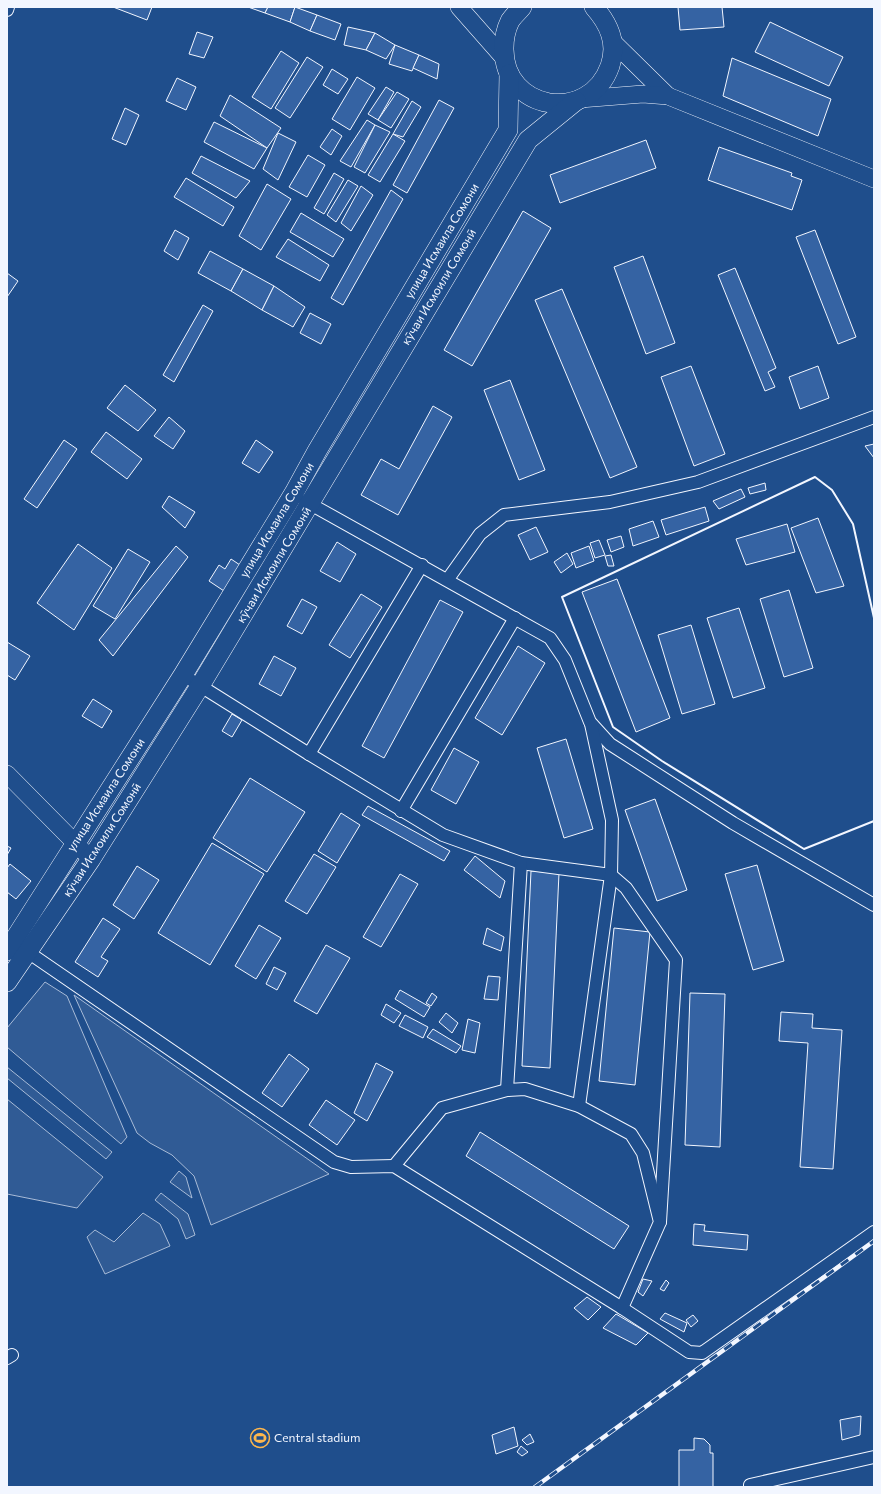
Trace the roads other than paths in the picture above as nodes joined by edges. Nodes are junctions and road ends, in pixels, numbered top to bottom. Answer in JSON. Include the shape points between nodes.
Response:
{"nodes":[{"id":1,"x":459,"y":7,"type":"edge"},
{"id":2,"x":521,"y":7,"type":"edge"},
{"id":3,"x":594,"y":7,"type":"edge"},
{"id":4,"x":611,"y":7,"type":"edge"},
{"id":5,"x":612,"y":37,"type":"junction"},
{"id":6,"x":506,"y":66,"type":"junction"},
{"id":7,"x":668,"y":96,"type":"junction"},
{"id":8,"x":578,"y":100,"type":"junction"},
{"id":9,"x":874,"y":180,"type":"edge"},
{"id":10,"x":874,"y":418,"type":"edge"},
{"id":11,"x":294,"y":494,"type":"junction"},
{"id":12,"x":310,"y":504,"type":"junction"},
{"id":13,"x":422,"y":565,"type":"junction"},
{"id":14,"x":448,"y":579,"type":"junction"},
{"id":15,"x":515,"y":618,"type":"junction"},
{"id":16,"x":183,"y":675,"type":"junction"},
{"id":17,"x":200,"y":686,"type":"junction"},
{"id":18,"x":590,"y":722,"type":"junction"},
{"id":19,"x":309,"y":754,"type":"junction"},
{"id":20,"x":7,"y":774,"type":"edge"},
{"id":21,"x":401,"y":810,"type":"junction"},
{"id":22,"x":75,"y":843,"type":"junction"},
{"id":23,"x":91,"y":859,"type":"junction"},
{"id":24,"x":521,"y":863,"type":"junction"},
{"id":25,"x":611,"y":875,"type":"junction"},
{"id":26,"x":874,"y":905,"type":"edge"},
{"id":27,"x":16,"y":948,"type":"edge"},
{"id":28,"x":7,"y":982,"type":"edge"},
{"id":29,"x":507,"y":1090,"type":"junction"},
{"id":30,"x":579,"y":1106,"type":"junction"},
{"id":31,"x":394,"y":1166,"type":"junction"},
{"id":32,"x":660,"y":1222,"type":"junction"},
{"id":33,"x":874,"y":1232,"type":"edge"},
{"id":34,"x":622,"y":1308,"type":"junction"},
{"id":35,"x":874,"y":1457,"type":"edge"},
{"id":36,"x":750,"y":1485,"type":"dead end"}],
"edges":[{"from":1,"to":6,"type":"street"},
{"from":2,"to":6,"type":"main road","name":"улица Исмаила Сомони","via":[[510,21],[504,39]]},
{"from":3,"to":5,"type":"main road","via":[[604,18]]},
{"from":4,"to":5,"type":"main road","name":"кӯчаи Исмоили Сомонӣ"},
{"from":5,"to":7,"type":"street"},
{"from":5,"to":8,"type":"main road","name":"кӯчаи Исмоили Сомонӣ","via":[[612,59],[606,76],[595,90]]},
{"from":6,"to":8,"type":"main road","via":[[518,87],[531,97],[545,103],[561,104]]},
{"from":6,"to":11,"type":"main road","name":"улица Исмаила Сомони","via":[[508,130]]},
{"from":7,"to":8,"type":"street","via":[[643,94]]},
{"from":7,"to":9,"type":"street"},
{"from":8,"to":12,"type":"main road","name":"кӯчаи Исмоили Сомонӣ","via":[[528,140]]},
{"from":10,"to":14,"type":"street","via":[[698,482],[610,502],[504,514],[480,534]]},
{"from":11,"to":12,"type":"street"},
{"from":11,"to":16,"type":"main road","name":"улица Исмаила Сомони"},
{"from":12,"to":13,"type":"street"},
{"from":12,"to":17,"type":"main road","name":"кӯчаи Исмоили Сомонӣ"},
{"from":13,"to":14,"type":"street"},
{"from":13,"to":19,"type":"street"},
{"from":14,"to":15,"type":"street"},
{"from":15,"to":18,"type":"street","via":[[550,638],[565,660]]},
{"from":15,"to":21,"type":"street"},
{"from":16,"to":17,"type":"street"},
{"from":16,"to":22,"type":"main road","name":"улица Исмаила Сомони"},
{"from":17,"to":19,"type":"street"},
{"from":17,"to":23,"type":"main road","name":"кӯчаи Исмоили Сомонӣ"},
{"from":18,"to":25,"type":"street","via":[[612,820]]},
{"from":18,"to":26,"type":"street","via":[[610,744],[726,818]]},
{"from":19,"to":21,"type":"street"},
{"from":20,"to":22,"type":"street"},
{"from":21,"to":24,"type":"street","via":[[443,835]]},
{"from":22,"to":23,"type":"street"},
{"from":22,"to":27,"type":"main road","name":"улица Исмаила Сомони"},
{"from":23,"to":27,"type":"main road","name":"кӯчаи Исмоили Сомонӣ"},
{"from":24,"to":25,"type":"street"},
{"from":24,"to":29,"type":"street"},
{"from":25,"to":30,"type":"street"},
{"from":25,"to":32,"type":"street","via":[[626,888],[676,960]]},
{"from":27,"to":28,"type":"main road","name":"кӯчаи Исмоили Сомонӣ"},
{"from":27,"to":31,"type":"street","via":[[334,1162],[351,1167]]},
{"from":29,"to":30,"type":"street","via":[[524,1089]]},
{"from":29,"to":31,"type":"street","via":[[442,1108]]},
{"from":30,"to":32,"type":"street","via":[[631,1134],[643,1153]]},
{"from":31,"to":34,"type":"street"},
{"from":32,"to":34,"type":"street"},
{"from":33,"to":34,"type":"street","via":[[702,1353],[689,1352]]},
{"from":35,"to":36,"type":"street"}]}
